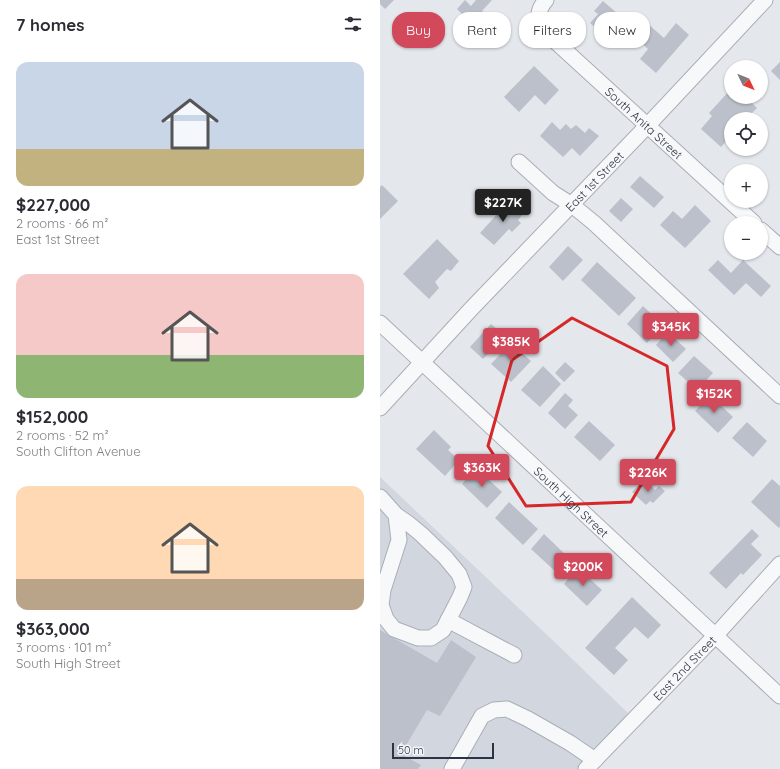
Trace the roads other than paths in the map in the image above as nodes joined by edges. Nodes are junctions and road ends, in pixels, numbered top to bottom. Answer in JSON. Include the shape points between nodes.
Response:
{"nodes":[{"id":1,"x":546,"y":0,"type":"edge"},
{"id":2,"x":765,"y":0,"type":"edge"},
{"id":3,"x":647,"y":126,"type":"junction"},
{"id":4,"x":519,"y":162,"type":"dead end"},
{"id":5,"x":572,"y":205,"type":"junction"},
{"id":6,"x":746,"y":216,"type":"edge"},
{"id":7,"x":768,"y":236,"type":"edge"},
{"id":8,"x":780,"y":247,"type":"edge"},
{"id":9,"x":380,"y":323,"type":"edge"},
{"id":10,"x":422,"y":362,"type":"junction"},
{"id":11,"x":780,"y":396,"type":"edge"},
{"id":12,"x":380,"y":408,"type":"edge"},
{"id":13,"x":380,"y":497,"type":"edge"},
{"id":14,"x":396,"y":515,"type":"junction"},
{"id":15,"x":780,"y":564,"type":"edge"},
{"id":16,"x":448,"y":620,"type":"junction"},
{"id":17,"x":715,"y":636,"type":"junction"},
{"id":18,"x":514,"y":655,"type":"dead end"},
{"id":19,"x":780,"y":696,"type":"edge"},
{"id":20,"x":591,"y":764,"type":"edge"},
{"id":21,"x":452,"y":769,"type":"edge"}],
"edges":[{"from":1,"to":3,"type":"street","name":"South Anita Street","via":[[538,20],[545,32]]},
{"from":2,"to":3,"type":"street","name":"East 1st Street"},
{"from":3,"to":5,"type":"street","name":"East 1st Street"},
{"from":3,"to":6,"type":"street","name":"South Anita Street"},
{"from":4,"to":5,"type":"street","via":[[553,193]]},
{"from":5,"to":10,"type":"street","name":"East 1st Street"},
{"from":5,"to":11,"type":"street"},
{"from":7,"to":8,"type":"street"},
{"from":9,"to":10,"type":"street","name":"South High Street"},
{"from":10,"to":12,"type":"street","name":"East 1st Street"},
{"from":10,"to":17,"type":"street","name":"South High Street"},
{"from":13,"to":14,"type":"street"},
{"from":14,"to":16,"type":"street","via":[[421,534],[459,574],[464,587]]},
{"from":14,"to":16,"type":"street","via":[[399,540],[383,590],[381,605],[386,619],[394,629],[418,638],[431,638],[443,630]]},
{"from":15,"to":17,"type":"street","name":"East 2nd Street"},
{"from":16,"to":18,"type":"street"},
{"from":17,"to":19,"type":"street","name":"South High Street"},
{"from":17,"to":20,"type":"street","name":"East 2nd Street"},
{"from":20,"to":21,"type":"street","via":[[570,743],[507,709],[494,710],[482,716]]}]}
